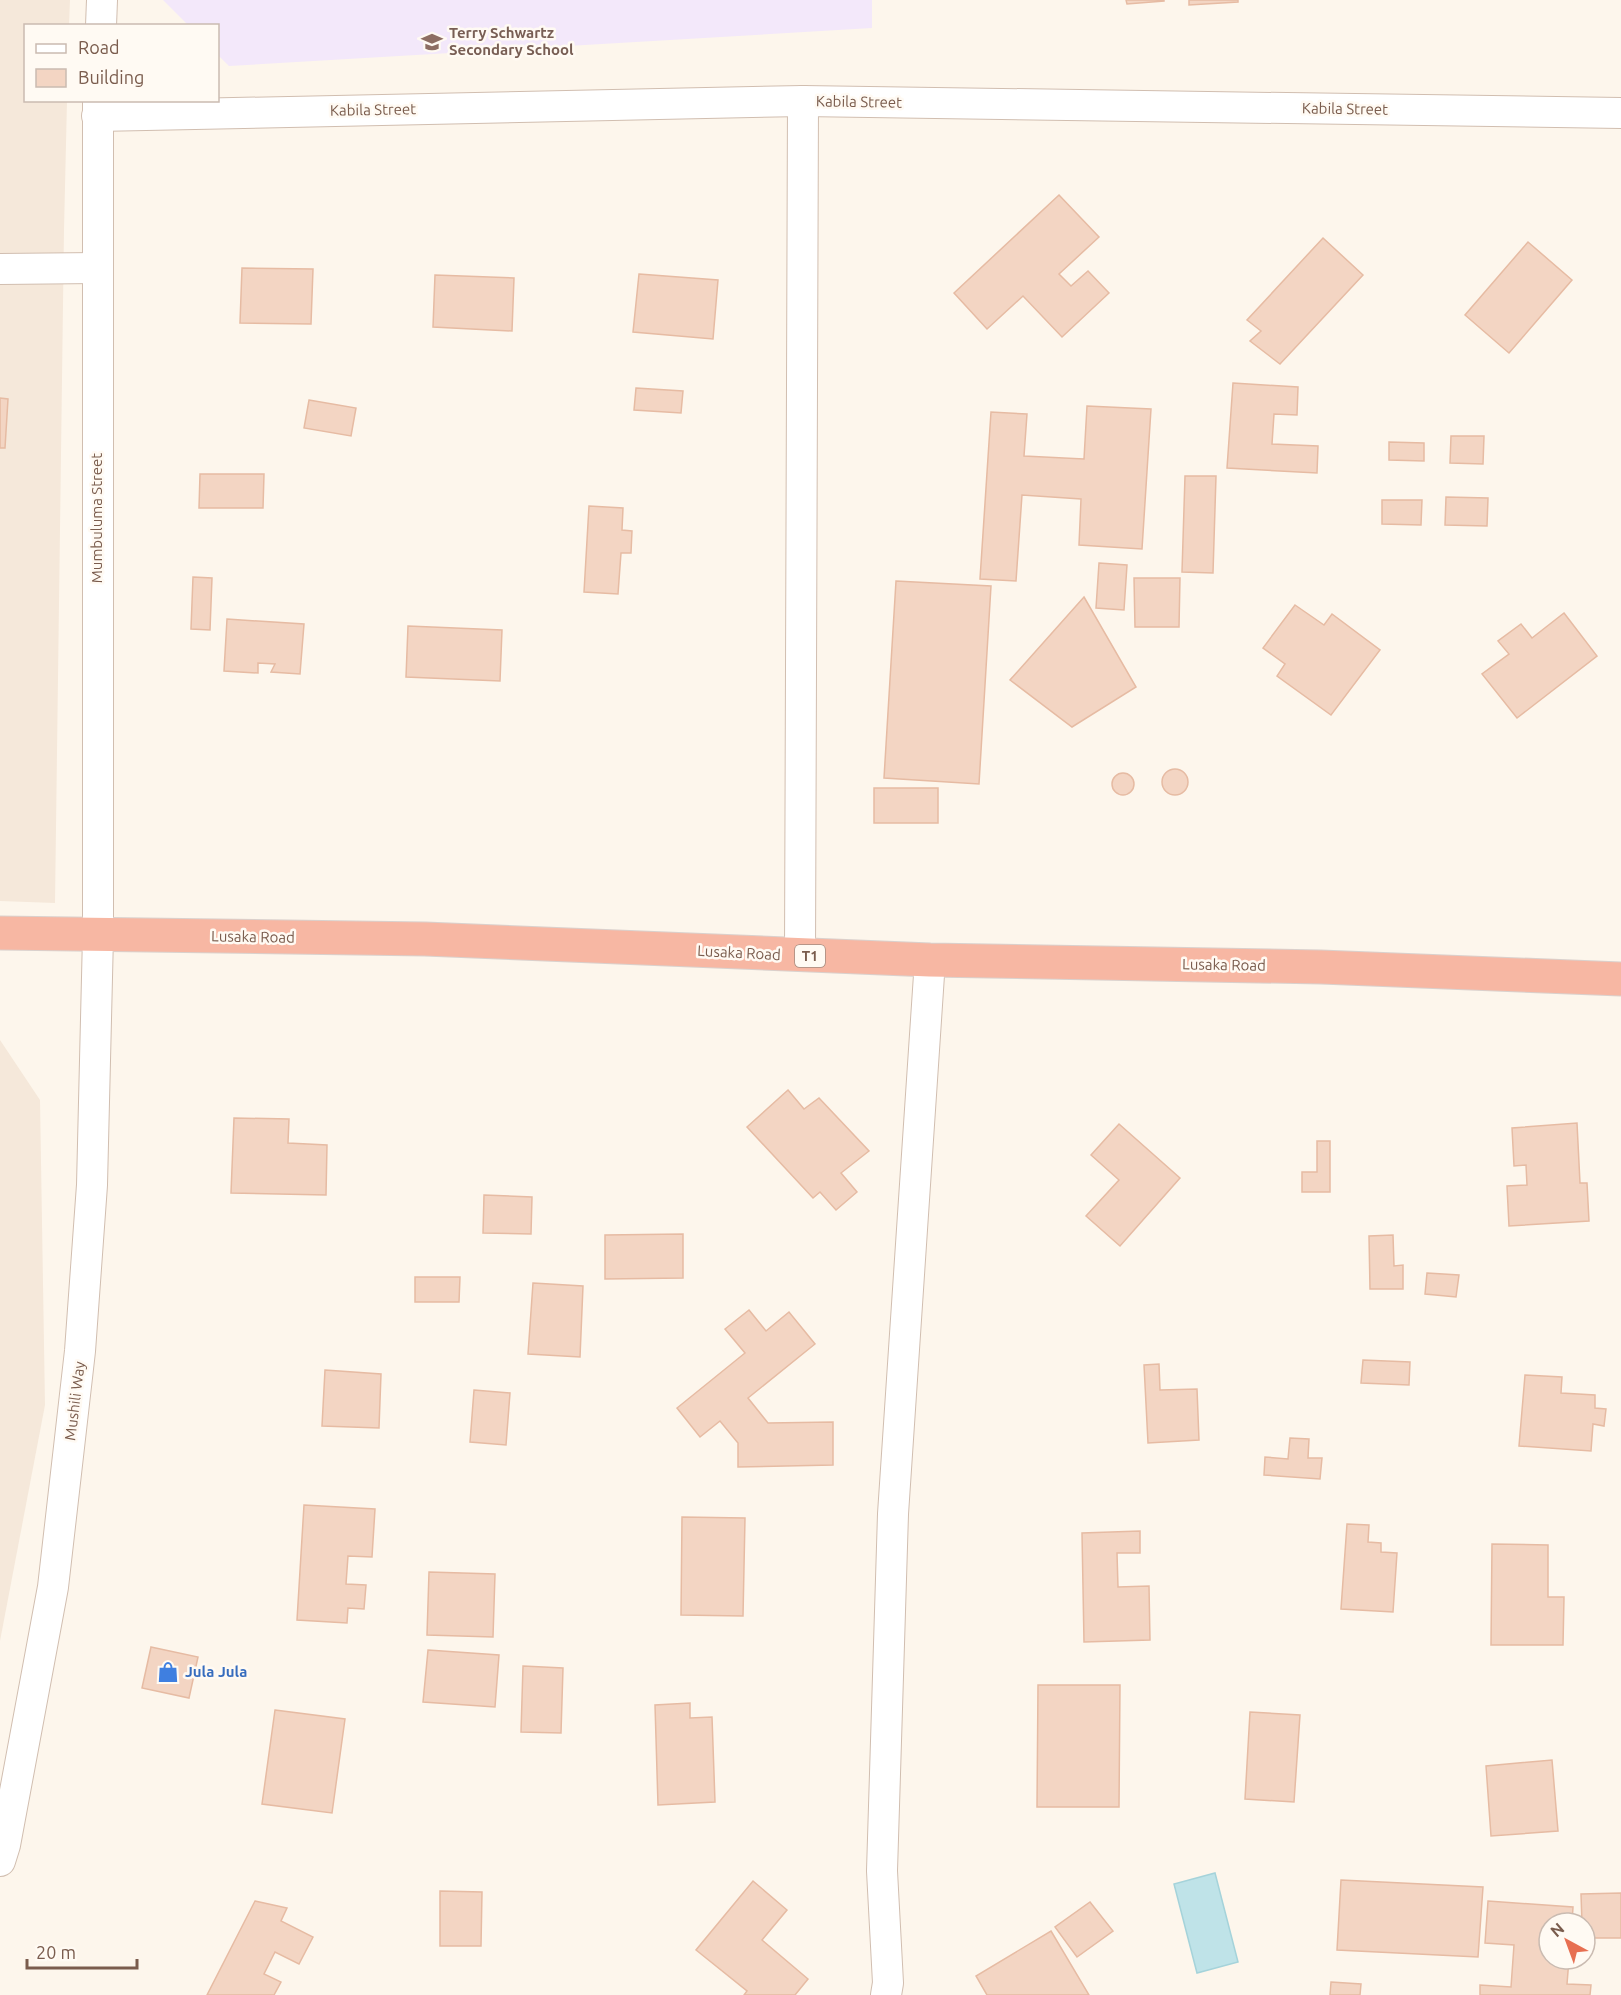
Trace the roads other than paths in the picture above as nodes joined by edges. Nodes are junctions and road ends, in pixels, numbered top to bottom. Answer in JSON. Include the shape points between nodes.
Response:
{"nodes":[{"id":1,"x":102,"y":0,"type":"edge"},
{"id":2,"x":101,"y":24,"type":"edge"},
{"id":3,"x":803,"y":101,"type":"junction"},
{"id":4,"x":97,"y":108,"type":"edge"},
{"id":5,"x":1621,"y":113,"type":"edge"},
{"id":6,"x":97,"y":268,"type":"junction"},
{"id":7,"x":0,"y":269,"type":"edge"},
{"id":8,"x":0,"y":933,"type":"edge"},
{"id":9,"x":98,"y":936,"type":"junction"},
{"id":10,"x":800,"y":955,"type":"junction"},
{"id":11,"x":930,"y":960,"type":"junction"},
{"id":12,"x":1621,"y":979,"type":"edge"},
{"id":13,"x":0,"y":1861,"type":"edge"},
{"id":14,"x":886,"y":1995,"type":"edge"}],
"edges":[{"from":1,"to":2,"type":"street"},
{"from":3,"to":4,"type":"street","name":"Kabila Street"},
{"from":3,"to":5,"type":"street","name":"Kabila Street"},
{"from":3,"to":10,"type":"street"},
{"from":4,"to":6,"type":"street","name":"Mumbuluma Street"},
{"from":6,"to":7,"type":"street"},
{"from":6,"to":9,"type":"street","name":"Mumbuluma Street"},
{"from":8,"to":9,"type":"highway","name":"Lusaka Road","number":"T1"},
{"from":9,"to":10,"type":"highway","name":"Lusaka Road","number":"T1","via":[[425,939]]},
{"from":9,"to":13,"type":"street","name":"Mushili Way","via":[[92,1185],[80,1352],[53,1587]]},
{"from":10,"to":11,"type":"highway","name":"Lusaka Road","number":"T1"},
{"from":11,"to":12,"type":"highway","name":"Lusaka Road","number":"T1","via":[[1321,967]]},
{"from":11,"to":14,"type":"street","via":[[893,1514],[882,1871]]}]}
